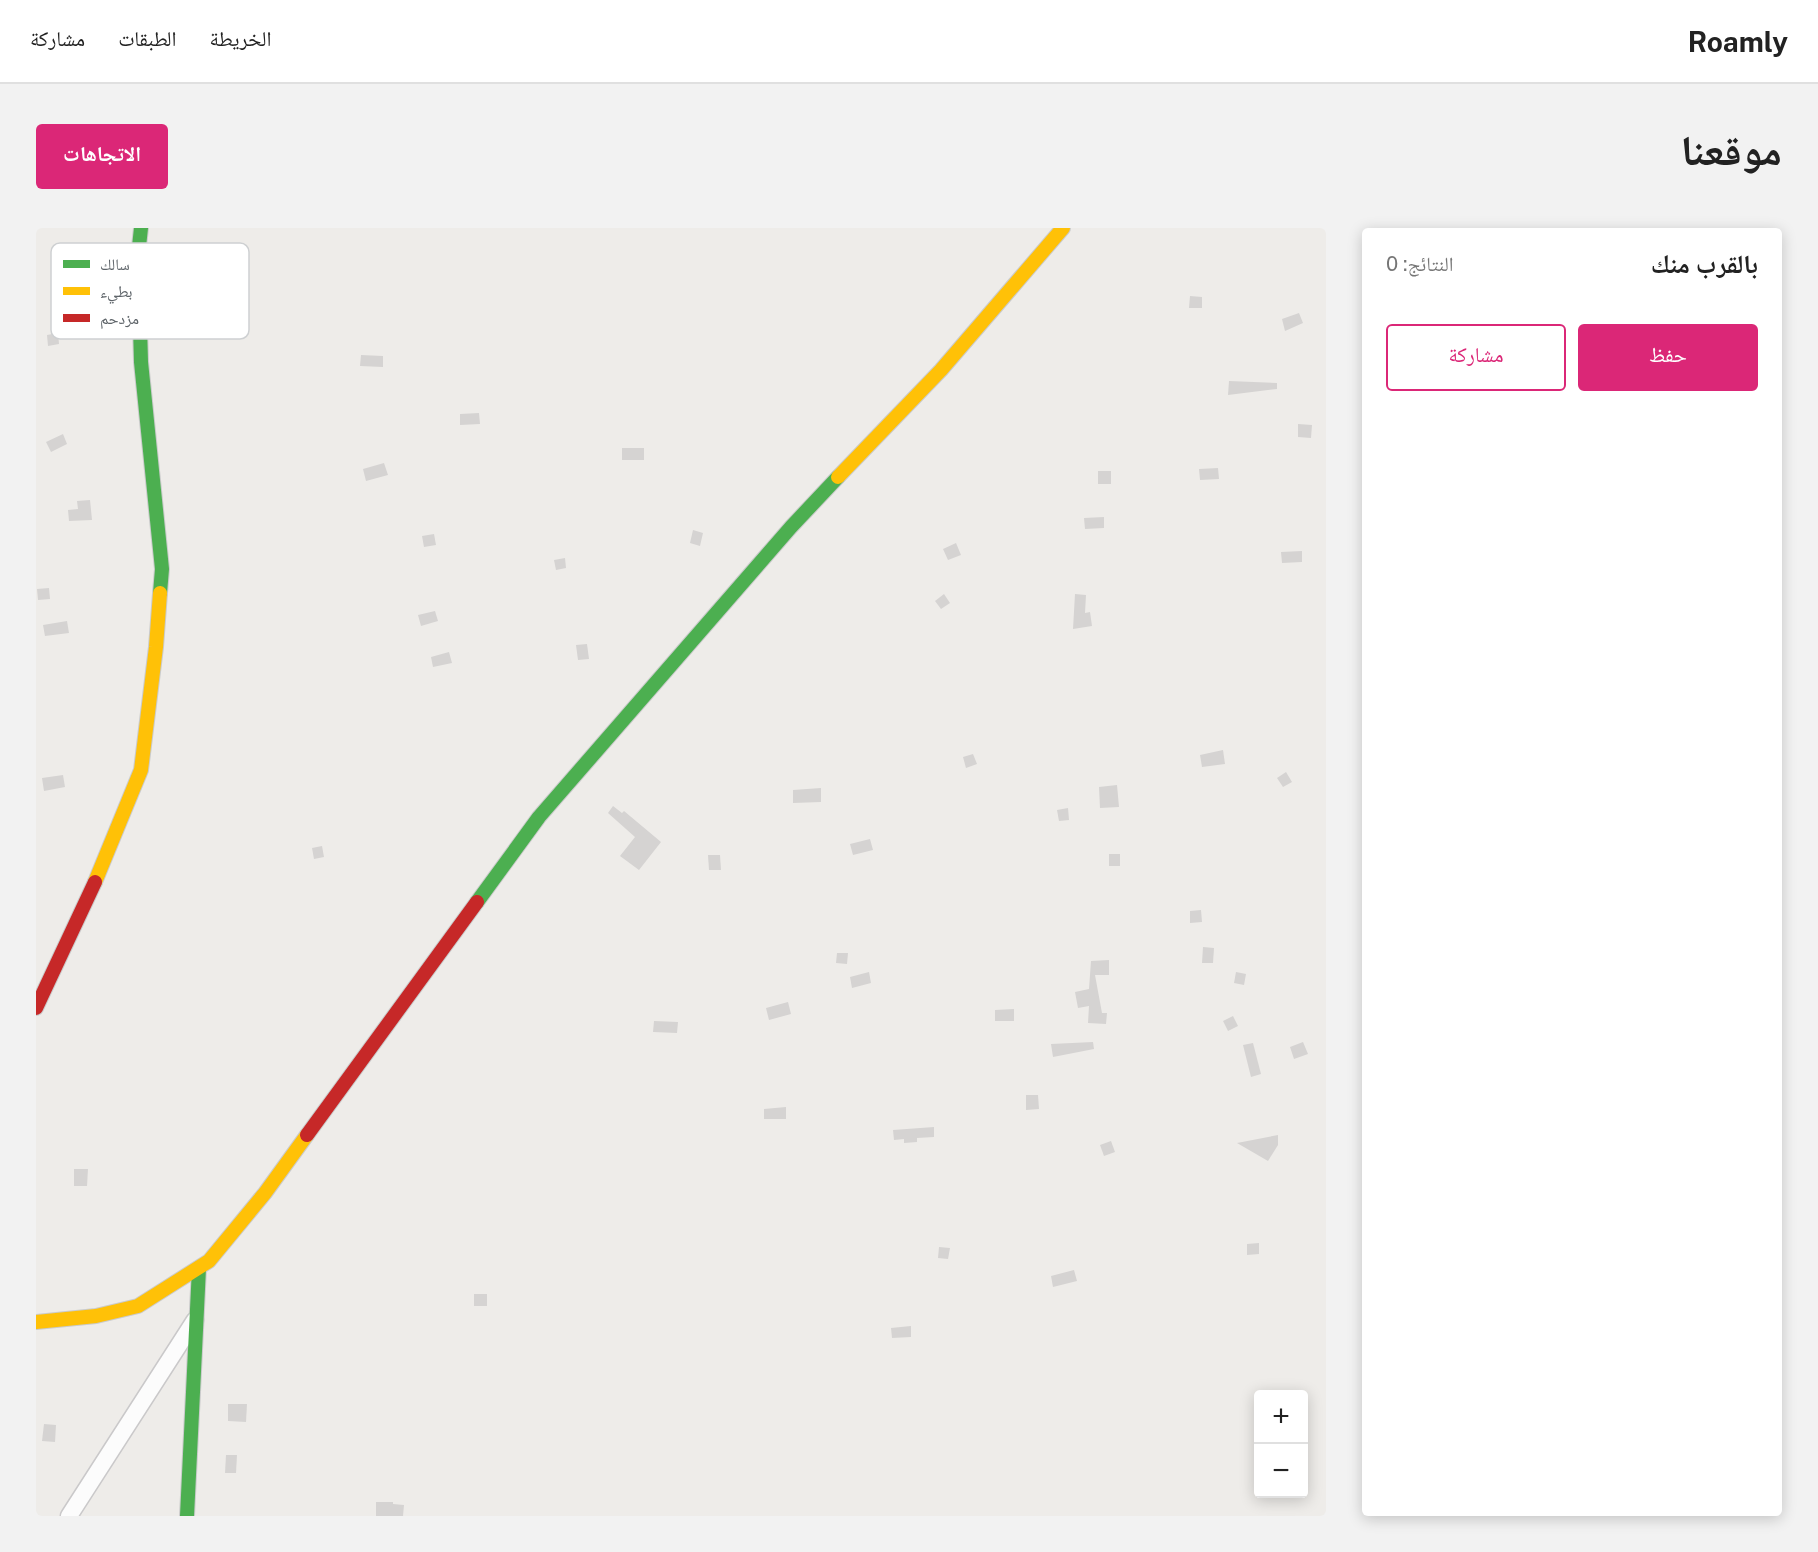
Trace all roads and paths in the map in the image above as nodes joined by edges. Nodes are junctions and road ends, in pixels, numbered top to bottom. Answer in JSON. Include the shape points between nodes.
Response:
{"nodes":[{"id":1,"x":141,"y":228,"type":"edge"},
{"id":2,"x":1063,"y":228,"type":"edge"},
{"id":3,"x":139,"y":243,"type":"edge"},
{"id":4,"x":140,"y":339,"type":"edge"},
{"id":5,"x":36,"y":1008,"type":"edge"},
{"id":6,"x":199,"y":1268,"type":"junction"},
{"id":7,"x":195,"y":1320,"type":"junction"},
{"id":8,"x":36,"y":1322,"type":"edge"},
{"id":9,"x":69,"y":1516,"type":"edge"},
{"id":10,"x":187,"y":1516,"type":"edge"}],
"edges":[{"from":1,"to":3,"type":"street"},
{"from":2,"to":6,"type":"street","via":[[941,370],[791,527],[539,817],[265,1193],[209,1262]]},
{"from":4,"to":5,"type":"street","via":[[162,569],[141,770],[102,867]]},
{"from":6,"to":7,"type":"street"},
{"from":6,"to":8,"type":"street","via":[[138,1306],[96,1316]]},
{"from":7,"to":9,"type":"street"},
{"from":7,"to":10,"type":"street"}]}
